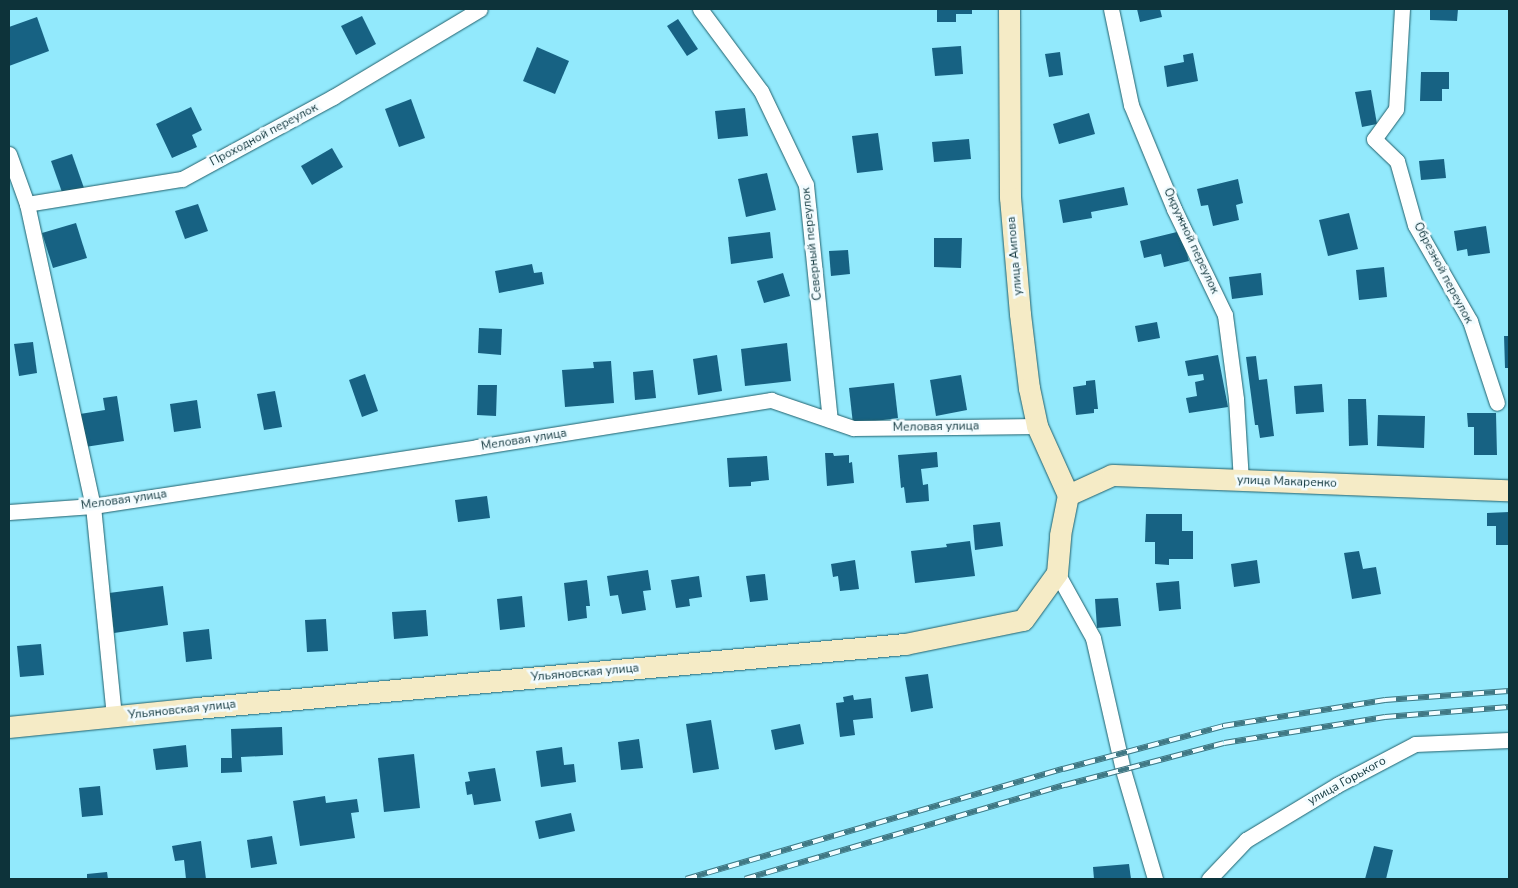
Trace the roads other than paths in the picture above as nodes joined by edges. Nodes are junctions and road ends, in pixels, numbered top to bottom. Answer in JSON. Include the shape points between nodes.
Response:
{"nodes":[{"id":1,"x":480,"y":9,"type":"edge"},
{"id":2,"x":700,"y":9,"type":"edge"},
{"id":3,"x":1009,"y":9,"type":"edge"},
{"id":4,"x":1111,"y":9,"type":"edge"},
{"id":5,"x":1402,"y":9,"type":"edge"},
{"id":6,"x":9,"y":154,"type":"edge"},
{"id":7,"x":27,"y":204,"type":"junction"},
{"id":8,"x":1496,"y":403,"type":"dead end"},
{"id":9,"x":830,"y":420,"type":"junction"},
{"id":10,"x":1037,"y":426,"type":"junction"},
{"id":11,"x":1241,"y":480,"type":"junction"},
{"id":12,"x":1509,"y":490,"type":"edge"},
{"id":13,"x":1068,"y":495,"type":"junction"},
{"id":14,"x":93,"y":506,"type":"junction"},
{"id":15,"x":9,"y":512,"type":"edge"},
{"id":16,"x":1057,"y":573,"type":"junction"},
{"id":17,"x":114,"y":717,"type":"junction"},
{"id":18,"x":9,"y":727,"type":"edge"},
{"id":19,"x":1509,"y":740,"type":"edge"},
{"id":20,"x":1155,"y":879,"type":"edge"},
{"id":21,"x":1209,"y":879,"type":"edge"}],
"edges":[{"from":1,"to":7,"type":"street","name":"Проходной переулок","via":[[333,97],[182,179]]},
{"from":2,"to":9,"type":"street","name":"Северный переулок","via":[[761,91],[806,185]]},
{"from":3,"to":10,"type":"main road","name":"улица Аипова","via":[[1010,197],[1020,314]]},
{"from":4,"to":11,"type":"street","name":"Окружной переулок","via":[[1131,105],[1174,209],[1225,315],[1236,399]]},
{"from":5,"to":8,"type":"street","name":"Обрезной переулок","via":[[1396,109],[1374,139],[1397,161],[1415,225],[1470,321]]},
{"from":6,"to":7,"type":"street"},
{"from":7,"to":14,"type":"street"},
{"from":9,"to":10,"type":"street","name":"Меловая улица","via":[[853,428]]},
{"from":9,"to":14,"type":"street","name":"Меловая улица","via":[[771,400]]},
{"from":10,"to":13,"type":"main road","name":"улица Аипова"},
{"from":11,"to":12,"type":"main road","name":"улица Макаренко"},
{"from":11,"to":13,"type":"main road","name":"улица Макаренко","via":[[1112,475]]},
{"from":13,"to":16,"type":"main road"},
{"from":14,"to":15,"type":"street","name":"Меловая улица"},
{"from":14,"to":17,"type":"street"},
{"from":16,"to":17,"type":"main road","name":"Ульяновская улица","via":[[1023,620],[905,644]]},
{"from":16,"to":20,"type":"street","via":[[1093,638],[1123,770]]},
{"from":17,"to":18,"type":"main road","name":"Ульяновская улица"},
{"from":19,"to":21,"type":"street","name":"улица Горького","via":[[1415,744],[1337,785],[1246,840]]}]}
